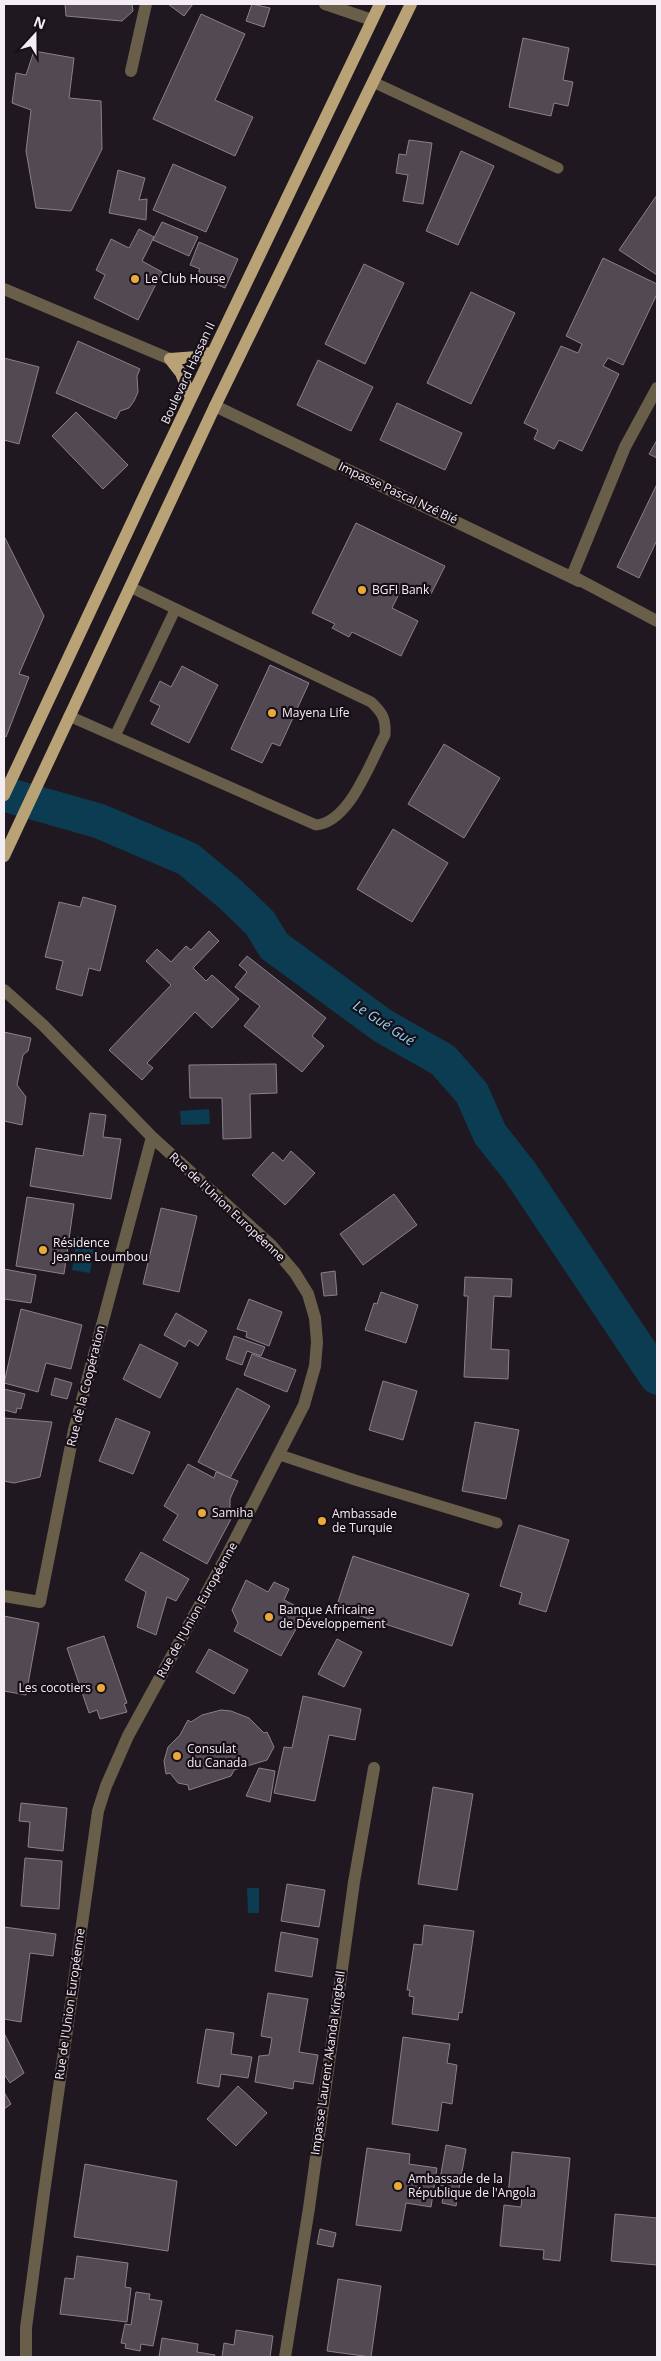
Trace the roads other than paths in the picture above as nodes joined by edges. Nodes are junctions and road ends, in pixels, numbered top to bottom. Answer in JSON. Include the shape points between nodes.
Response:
{"nodes":[{"id":1,"x":146,"y":4,"type":"edge"},
{"id":2,"x":325,"y":4,"type":"edge"},
{"id":3,"x":380,"y":4,"type":"edge"},
{"id":4,"x":411,"y":4,"type":"edge"},
{"id":5,"x":372,"y":20,"type":"junction"},
{"id":6,"x":131,"y":71,"type":"dead end"},
{"id":7,"x":373,"y":82,"type":"junction"},
{"id":8,"x":558,"y":168,"type":"dead end"},
{"id":9,"x":4,"y":289,"type":"edge"},
{"id":10,"x":212,"y":352,"type":"junction"},
{"id":11,"x":170,"y":359,"type":"junction"},
{"id":12,"x":657,"y":388,"type":"edge"},
{"id":13,"x":191,"y":398,"type":"junction"},
{"id":14,"x":215,"y":406,"type":"junction"},
{"id":15,"x":576,"y":578,"type":"junction"},
{"id":16,"x":130,"y":587,"type":"junction"},
{"id":17,"x":175,"y":610,"type":"junction"},
{"id":18,"x":657,"y":621,"type":"edge"},
{"id":19,"x":69,"y":716,"type":"junction"},
{"id":20,"x":115,"y":736,"type":"junction"},
{"id":21,"x":4,"y":795,"type":"edge"},
{"id":22,"x":4,"y":856,"type":"edge"},
{"id":23,"x":4,"y":990,"type":"edge"},
{"id":24,"x":152,"y":1137,"type":"junction"},
{"id":25,"x":280,"y":1455,"type":"junction"},
{"id":26,"x":497,"y":1523,"type":"dead end"},
{"id":27,"x":4,"y":1596,"type":"edge"},
{"id":28,"x":374,"y":1768,"type":"dead end"},
{"id":29,"x":26,"y":2357,"type":"edge"},
{"id":30,"x":285,"y":2357,"type":"edge"}],
"edges":[{"from":1,"to":6,"type":"street"},
{"from":2,"to":5,"type":"street"},
{"from":3,"to":5,"type":"main road","name":"Boulevard Hassan II"},
{"from":4,"to":7,"type":"main road"},
{"from":5,"to":10,"type":"main road","name":"Boulevard Hassan II"},
{"from":7,"to":8,"type":"lane"},
{"from":7,"to":14,"type":"main road"},
{"from":9,"to":11,"type":"street"},
{"from":10,"to":11,"type":"main road"},
{"from":10,"to":13,"type":"main road","name":"Boulevard Hassan II"},
{"from":11,"to":13,"type":"main road","via":[[181,373]]},
{"from":12,"to":15,"type":"street","via":[[625,447]]},
{"from":13,"to":21,"type":"main road","name":"Boulevard Hassan II"},
{"from":14,"to":15,"type":"street","name":"Impasse Pascal Nzé Bié"},
{"from":14,"to":16,"type":"main road"},
{"from":15,"to":18,"type":"street","name":"Impasse Pascal Nzé Bié"},
{"from":16,"to":17,"type":"lane"},
{"from":16,"to":19,"type":"main road"},
{"from":17,"to":20,"type":"lane"},
{"from":17,"to":20,"type":"lane","via":[[371,702],[381,711],[386,722],[385,734],[347,806],[336,818],[316,825]]},
{"from":19,"to":20,"type":"lane"},
{"from":19,"to":22,"type":"main road"},
{"from":23,"to":24,"type":"street","name":"Rue de l'Union Européenne"},
{"from":24,"to":25,"type":"street","name":"Rue de l'Union Européenne","via":[[271,1245],[308,1294],[315,1318],[315,1366],[304,1405]]},
{"from":24,"to":27,"type":"street","name":"Rue de la Coopération","via":[[74,1430],[40,1602]]},
{"from":25,"to":26,"type":"lane"},
{"from":25,"to":29,"type":"street","name":"Rue de l'Union Européenne","via":[[128,1736],[98,1811],[26,2328]]},
{"from":28,"to":30,"type":"street","name":"Impasse Laurent Akanda Kingbell","via":[[354,1882]]}]}
